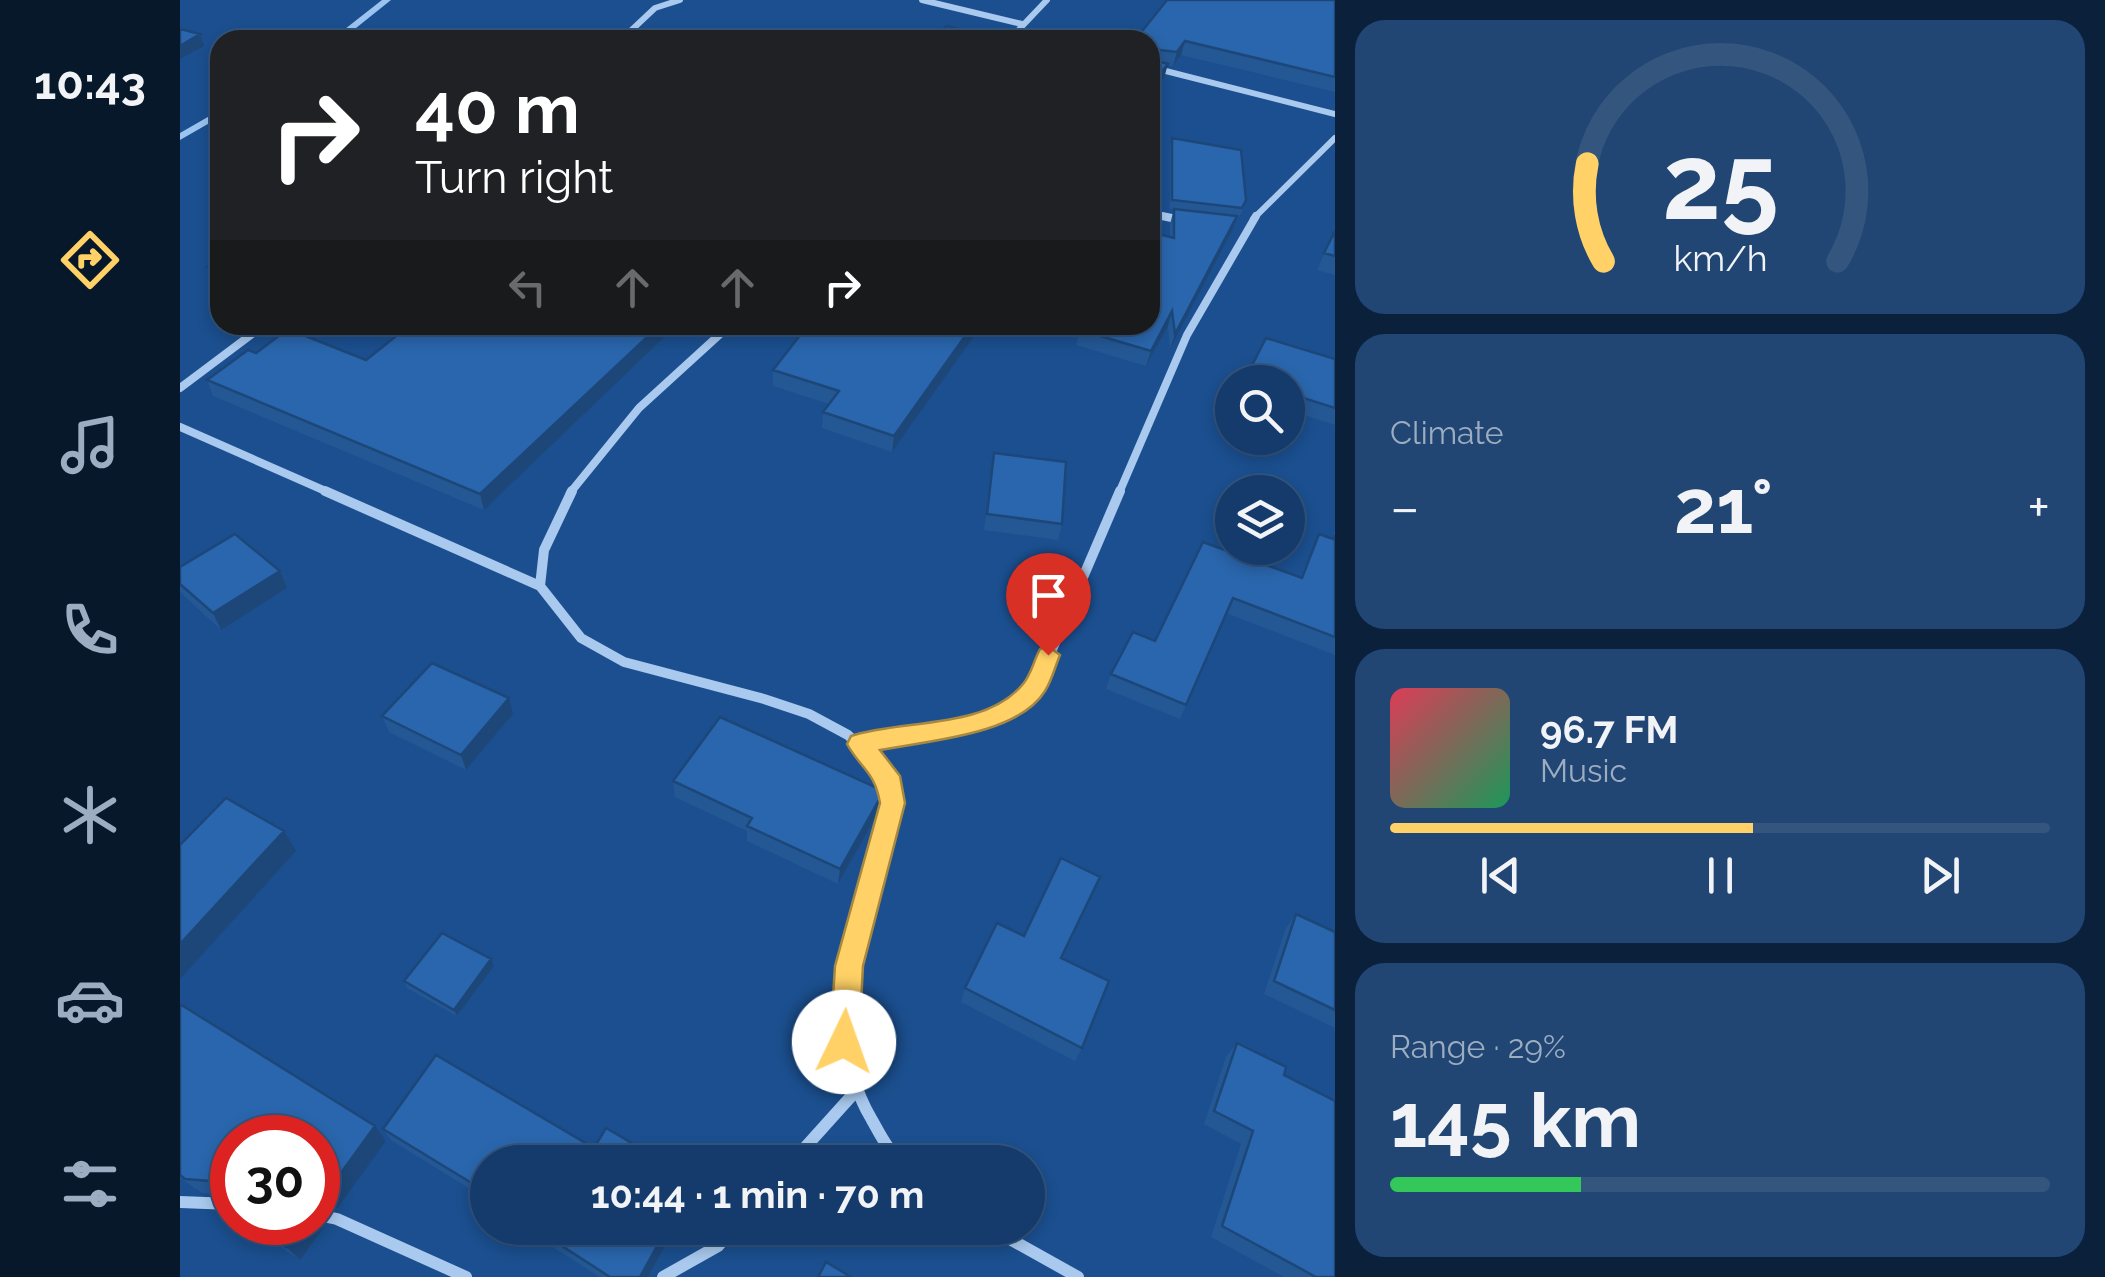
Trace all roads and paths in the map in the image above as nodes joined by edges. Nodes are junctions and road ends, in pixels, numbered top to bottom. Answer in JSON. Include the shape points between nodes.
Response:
{"nodes":[{"id":1,"x":680,"y":0,"type":"edge"},
{"id":2,"x":922,"y":0,"type":"edge"},
{"id":3,"x":1047,"y":0,"type":"edge"},
{"id":4,"x":1022,"y":24,"type":"junction"},
{"id":5,"x":632,"y":30,"type":"edge"},
{"id":6,"x":1017,"y":30,"type":"edge"},
{"id":7,"x":1160,"y":70,"type":"edge"},
{"id":8,"x":1335,"y":114,"type":"edge"},
{"id":9,"x":1335,"y":138,"type":"edge"},
{"id":10,"x":1160,"y":216,"type":"edge"},
{"id":11,"x":1195,"y":222,"type":"edge"},
{"id":12,"x":1229,"y":224,"type":"edge"},
{"id":13,"x":1247,"y":225,"type":"junction"},
{"id":14,"x":251,"y":335,"type":"edge"},
{"id":15,"x":720,"y":335,"type":"edge"},
{"id":16,"x":180,"y":388,"type":"edge"},
{"id":17,"x":180,"y":427,"type":"edge"},
{"id":18,"x":540,"y":586,"type":"junction"},
{"id":19,"x":860,"y":744,"type":"junction"},
{"id":20,"x":854,"y":1092,"type":"junction"},
{"id":21,"x":807,"y":1145,"type":"edge"},
{"id":22,"x":887,"y":1145,"type":"edge"},
{"id":23,"x":180,"y":1202,"type":"edge"},
{"id":24,"x":210,"y":1203,"type":"edge"},
{"id":25,"x":340,"y":1219,"type":"edge"},
{"id":26,"x":719,"y":1245,"type":"edge"},
{"id":27,"x":1021,"y":1245,"type":"edge"},
{"id":28,"x":466,"y":1277,"type":"edge"},
{"id":29,"x":662,"y":1277,"type":"edge"},
{"id":30,"x":1078,"y":1277,"type":"edge"}],
"edges":[{"from":1,"to":5,"type":"street","via":[[656,8]]},
{"from":2,"to":4,"type":"street"},
{"from":3,"to":4,"type":"street"},
{"from":4,"to":6,"type":"street"},
{"from":7,"to":8,"type":"street"},
{"from":9,"to":13,"type":"street"},
{"from":10,"to":11,"type":"street"},
{"from":12,"to":13,"type":"street"},
{"from":13,"to":19,"type":"street","via":[[1187,335],[1036,687],[1020,703],[983,720]]},
{"from":14,"to":16,"type":"street"},
{"from":15,"to":18,"type":"street","via":[[614,436],[555,520],[542,547]]},
{"from":17,"to":18,"type":"street"},
{"from":18,"to":19,"type":"street","via":[[590,646],[810,715]]},
{"from":19,"to":20,"type":"street","via":[[888,776],[892,803],[849,966],[844,1042]]},
{"from":20,"to":21,"type":"street"},
{"from":20,"to":22,"type":"street"},
{"from":23,"to":24,"type":"street"},
{"from":25,"to":28,"type":"street"},
{"from":26,"to":29,"type":"street"},
{"from":27,"to":30,"type":"street"}]}
